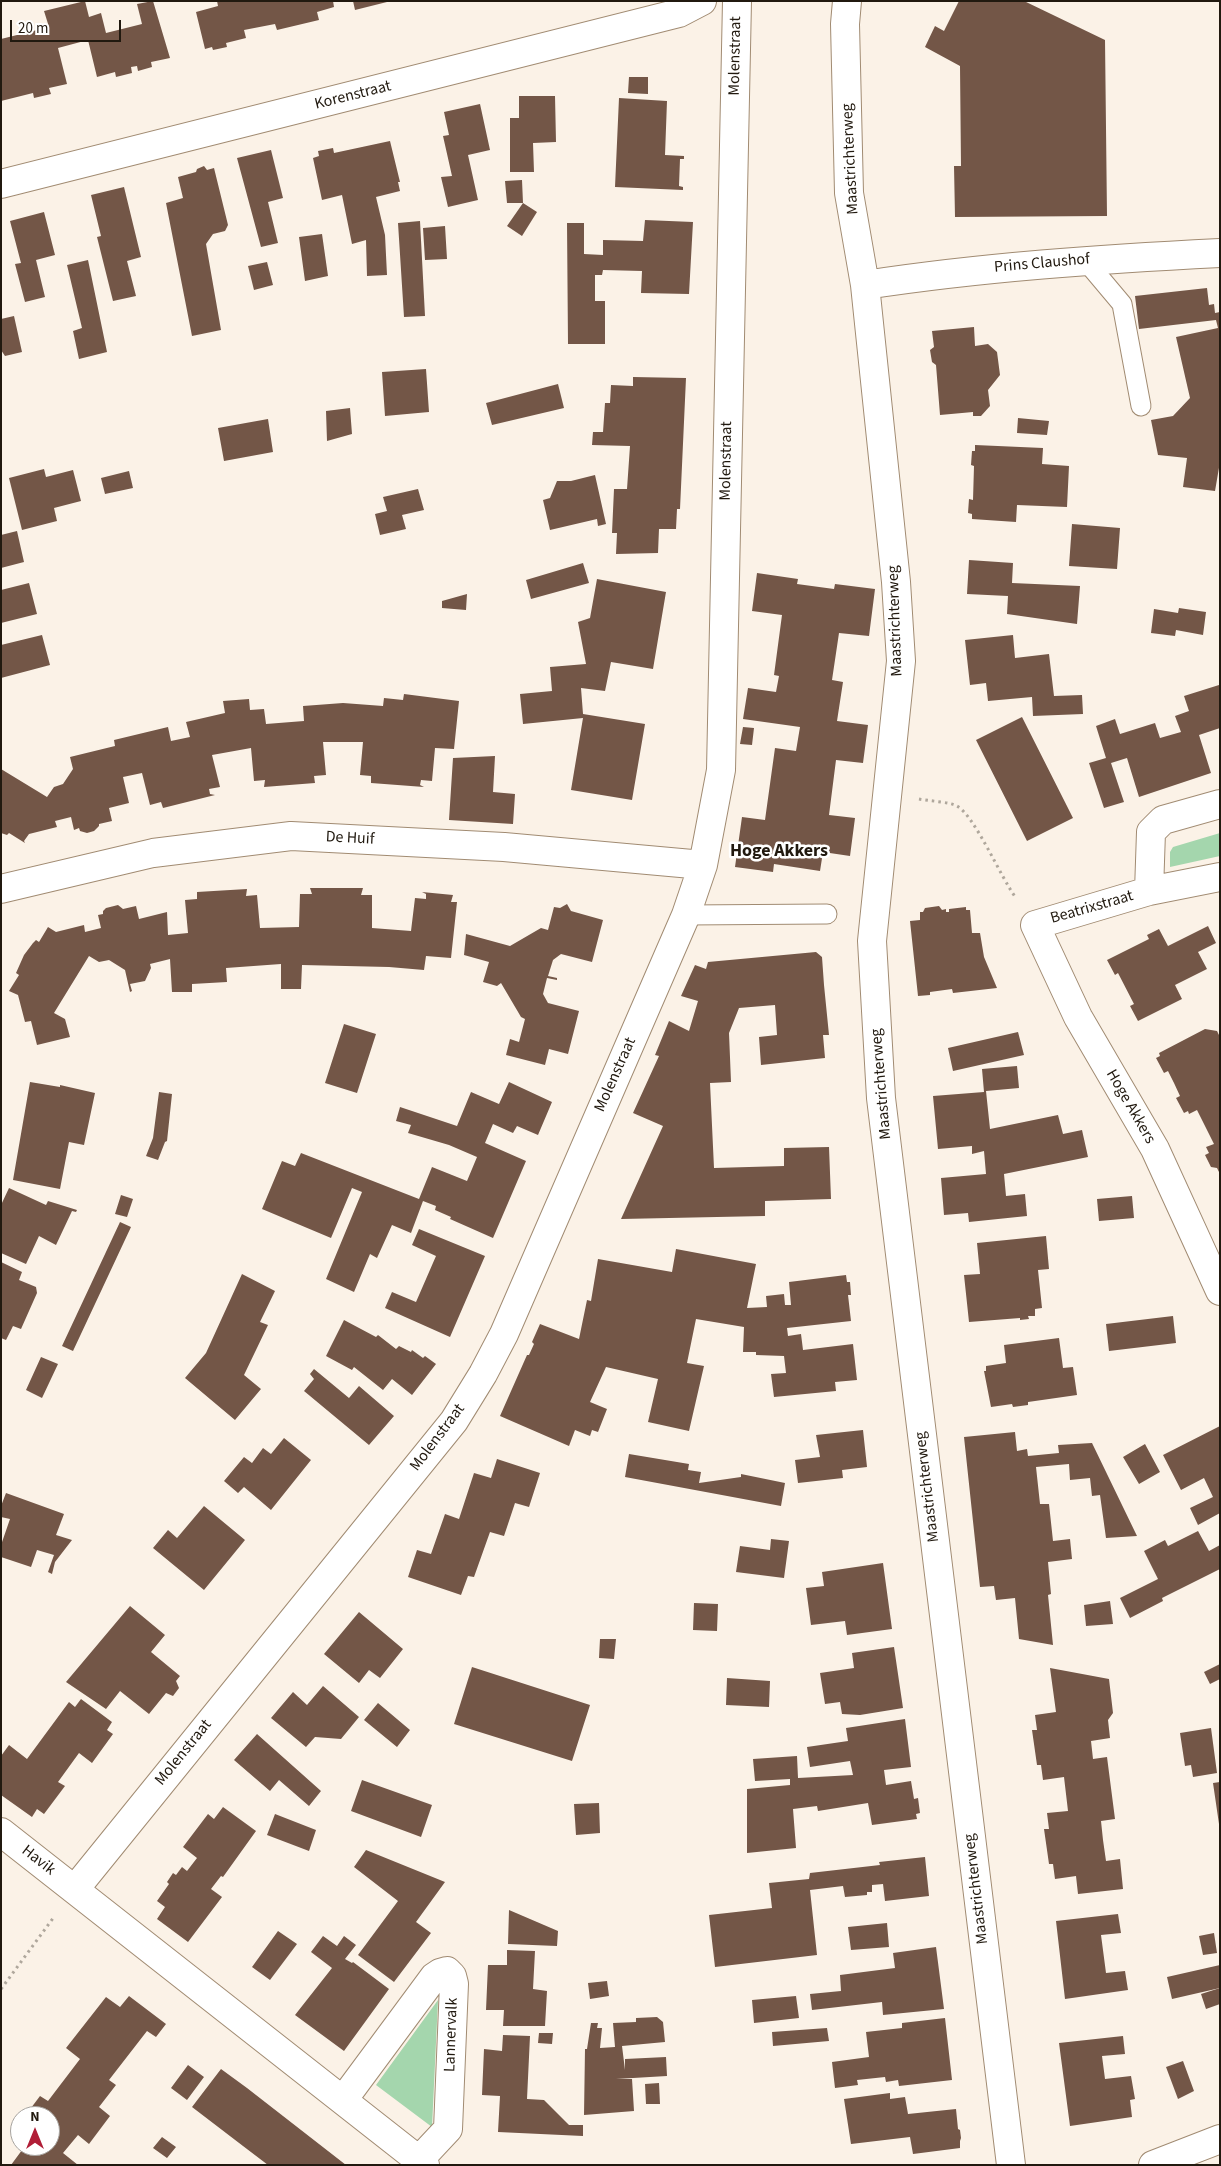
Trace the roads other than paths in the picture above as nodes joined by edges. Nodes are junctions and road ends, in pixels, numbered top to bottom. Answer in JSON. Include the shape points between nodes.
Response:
{"nodes":[{"id":1,"x":702,"y":1,"type":"edge"},
{"id":2,"x":737,"y":1,"type":"edge"},
{"id":3,"x":847,"y":1,"type":"edge"},
{"id":4,"x":1,"y":184,"type":"edge"},
{"id":5,"x":1220,"y":253,"type":"edge"},
{"id":6,"x":1085,"y":260,"type":"junction"},
{"id":7,"x":865,"y":285,"type":"junction"},
{"id":8,"x":1141,"y":406,"type":"dead end"},
{"id":9,"x":1220,"y":804,"type":"edge"},
{"id":10,"x":703,"y":865,"type":"junction"},
{"id":11,"x":1220,"y":877,"type":"edge"},
{"id":12,"x":1,"y":889,"type":"edge"},
{"id":13,"x":1149,"y":891,"type":"junction"},
{"id":14,"x":827,"y":914,"type":"dead end"},
{"id":15,"x":686,"y":915,"type":"junction"},
{"id":16,"x":1036,"y":925,"type":"joint"},
{"id":17,"x":1220,"y":1291,"type":"edge"},
{"id":18,"x":1,"y":1832,"type":"edge"},
{"id":19,"x":75,"y":1889,"type":"junction"},
{"id":20,"x":343,"y":2100,"type":"junction"},
{"id":21,"x":1220,"y":2139,"type":"edge"},
{"id":22,"x":422,"y":2162,"type":"edge"},
{"id":23,"x":1011,"y":2165,"type":"edge"},
{"id":24,"x":1153,"y":2165,"type":"edge"}],
"edges":[{"from":1,"to":4,"type":"street","name":"Korenstraat","via":[[679,14]]},
{"from":2,"to":10,"type":"street","name":"Molenstraat","via":[[721,770]]},
{"from":3,"to":7,"type":"street","name":"Maastrichterweg","via":[[850,194]]},
{"from":5,"to":6,"type":"street","name":"Prins Claushof"},
{"from":6,"to":7,"type":"street","name":"Prins Claushof","via":[[948,273]]},
{"from":6,"to":8,"type":"lane","via":[[1122,304]]},
{"from":7,"to":23,"type":"street","name":"Maastrichterweg","via":[[896,582],[901,661],[872,941],[881,1098]]},
{"from":9,"to":13,"type":"street","name":"Beatrixstraat","via":[[1162,820],[1151,832]]},
{"from":10,"to":12,"type":"street","name":"De Huif","via":[[504,847],[291,836],[152,853]]},
{"from":10,"to":15,"type":"street","name":"Molenstraat"},
{"from":11,"to":13,"type":"street","name":"Beatrixstraat"},
{"from":13,"to":16,"type":"street","name":"Beatrixstraat"},
{"from":14,"to":15,"type":"lane"},
{"from":15,"to":19,"type":"street","name":"Molenstraat","via":[[504,1334],[454,1421]]},
{"from":16,"to":17,"type":"street","name":"Hoge Akkers","via":[[1078,1018],[1155,1149]]},
{"from":18,"to":19,"type":"street","name":"Havik"},
{"from":19,"to":20,"type":"street","name":"Lannervalk"},
{"from":20,"to":22,"type":"street","name":"Lannervalk"},
{"from":20,"to":22,"type":"street","name":"Lannervalk","via":[[434,1977],[447,1971],[454,1984],[448,2129]]},
{"from":21,"to":24,"type":"street"}]}
